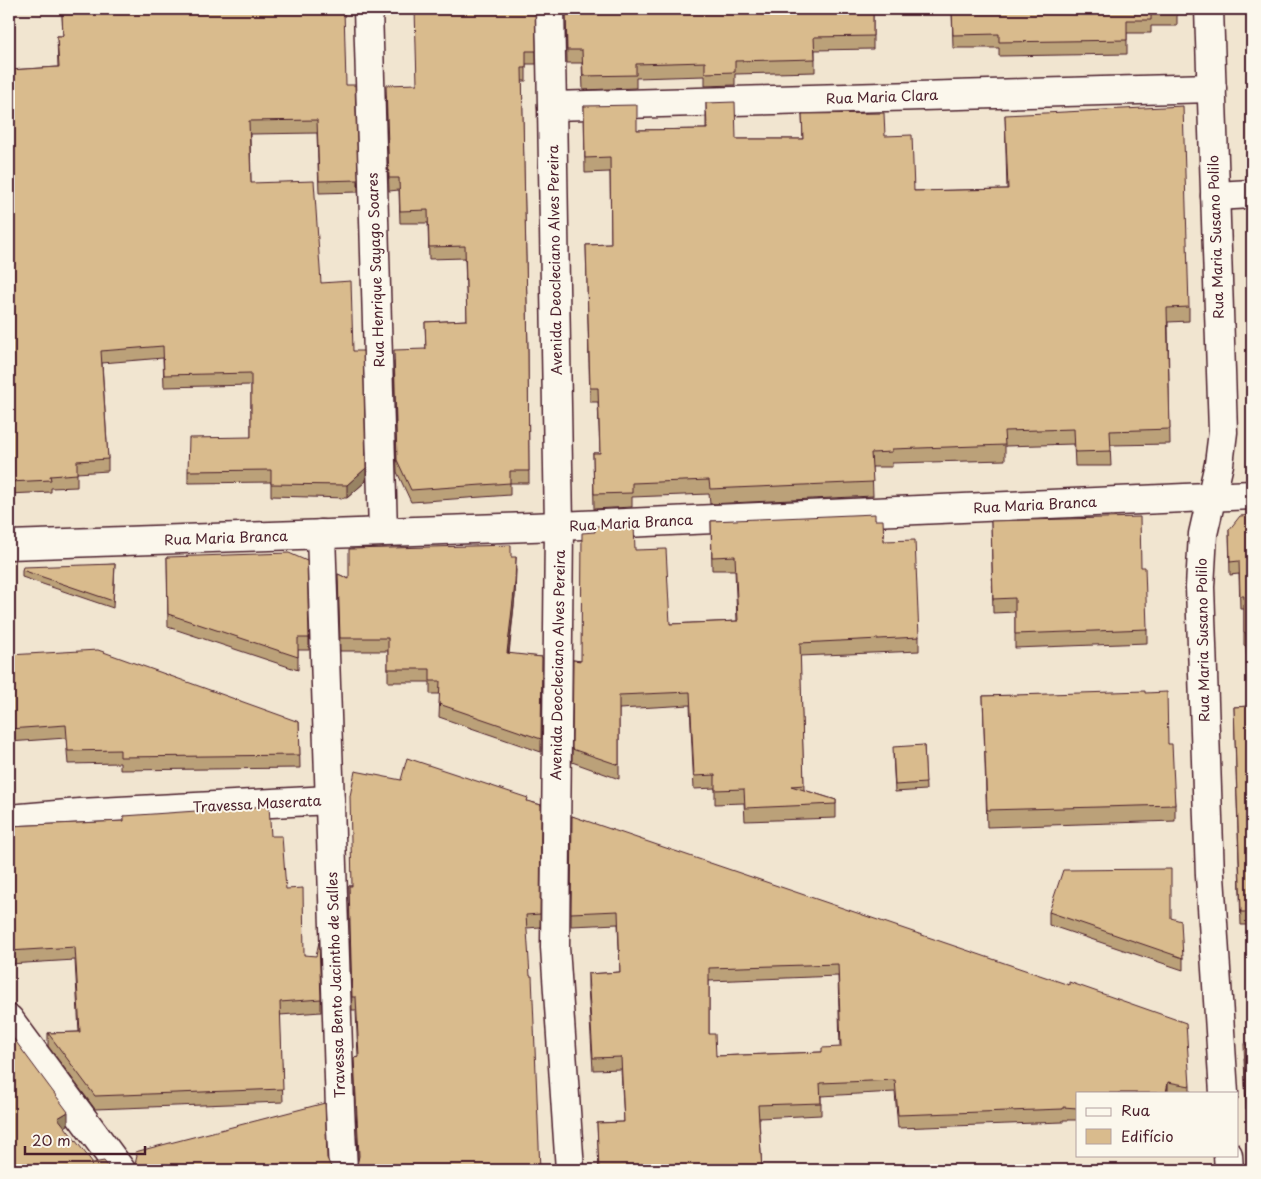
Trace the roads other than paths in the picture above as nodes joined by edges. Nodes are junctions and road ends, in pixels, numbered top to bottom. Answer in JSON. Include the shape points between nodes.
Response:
{"nodes":[{"id":1,"x":368,"y":9,"type":"edge"},
{"id":2,"x":550,"y":9,"type":"edge"},
{"id":3,"x":1209,"y":9,"type":"edge"},
{"id":4,"x":1212,"y":88,"type":"junction"},
{"id":5,"x":552,"y":106,"type":"junction"},
{"id":6,"x":1252,"y":194,"type":"edge"},
{"id":7,"x":1215,"y":196,"type":"junction"},
{"id":8,"x":1252,"y":495,"type":"edge"},
{"id":9,"x":1212,"y":497,"type":"junction"},
{"id":10,"x":559,"y":526,"type":"junction"},
{"id":11,"x":383,"y":532,"type":"junction"},
{"id":12,"x":321,"y":534,"type":"junction"},
{"id":13,"x":9,"y":545,"type":"edge"},
{"id":14,"x":330,"y":800,"type":"junction"},
{"id":15,"x":9,"y":819,"type":"edge"},
{"id":16,"x":9,"y":1019,"type":"edge"},
{"id":17,"x":1224,"y":1092,"type":"edge"},
{"id":18,"x":1228,"y":1156,"type":"edge"},
{"id":19,"x":121,"y":1170,"type":"edge"},
{"id":20,"x":343,"y":1170,"type":"edge"},
{"id":21,"x":570,"y":1170,"type":"edge"},
{"id":22,"x":1229,"y":1170,"type":"edge"}],
"edges":[{"from":1,"to":11,"type":"street","name":"Rua Henrique Sayago Soares"},
{"from":2,"to":5,"type":"street","name":"Avenida Deocleciano Alves Pereira"},
{"from":3,"to":4,"type":"street","name":"Rua Maria Susano Polilo"},
{"from":4,"to":5,"type":"street","name":"Rua Maria Clara"},
{"from":4,"to":7,"type":"street","name":"Rua Maria Susano Polilo"},
{"from":5,"to":10,"type":"street","name":"Avenida Deocleciano Alves Pereira"},
{"from":6,"to":7,"type":"street"},
{"from":7,"to":9,"type":"street","name":"Rua Maria Susano Polilo","via":[[1223,432]]},
{"from":8,"to":9,"type":"street","name":"Rua Maria Branca"},
{"from":9,"to":10,"type":"street","name":"Rua Maria Branca"},
{"from":9,"to":17,"type":"street","name":"Rua Maria Susano Polilo","via":[[1203,534],[1200,586],[1210,876]]},
{"from":10,"to":11,"type":"street","name":"Rua Maria Branca"},
{"from":10,"to":21,"type":"street","name":"Avenida Deocleciano Alves Pereira","via":[[555,947]]},
{"from":11,"to":12,"type":"street","name":"Rua Maria Branca"},
{"from":12,"to":13,"type":"street","name":"Rua Maria Branca"},
{"from":12,"to":14,"type":"street","name":"Travessa Maserata"},
{"from":14,"to":15,"type":"street","name":"Travessa Maserata"},
{"from":14,"to":20,"type":"street","name":"Travessa Bento Jacintho de Salles"},
{"from":16,"to":19,"type":"street"},
{"from":18,"to":22,"type":"street"}]}
